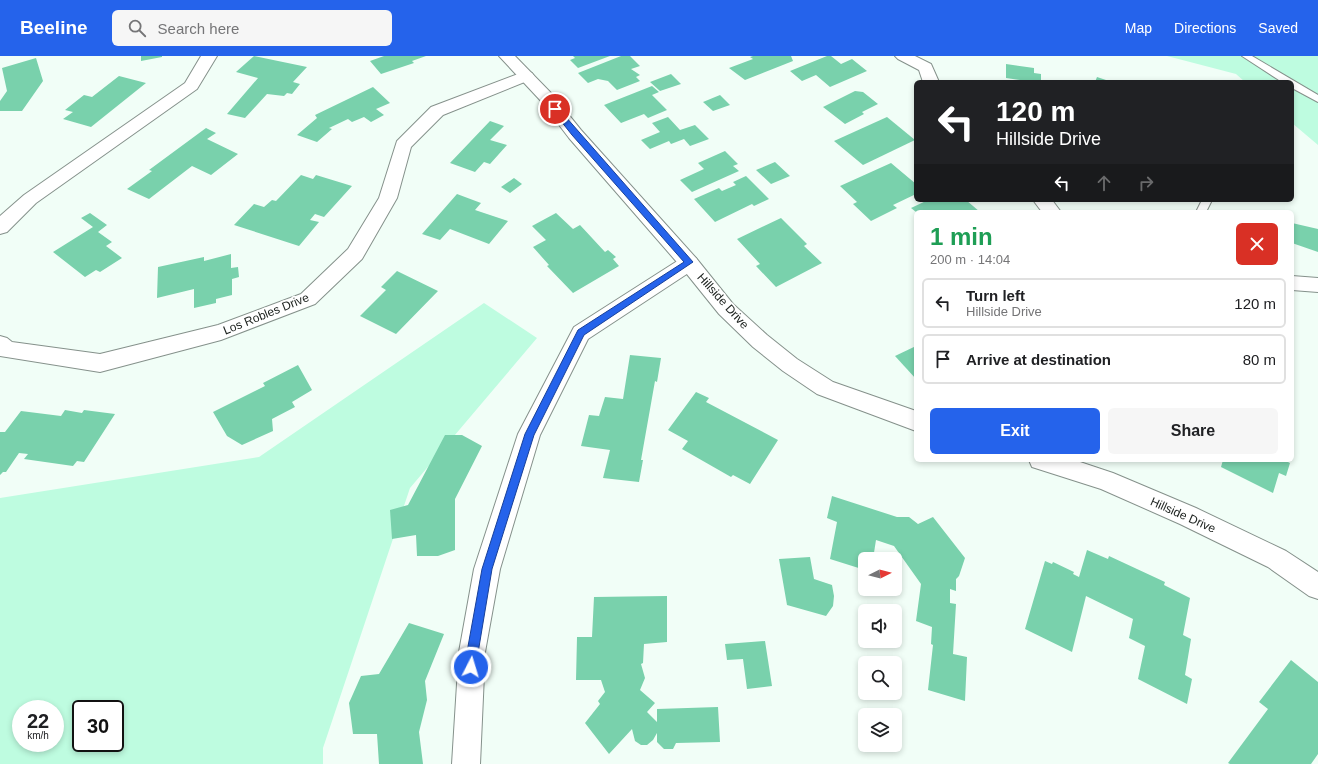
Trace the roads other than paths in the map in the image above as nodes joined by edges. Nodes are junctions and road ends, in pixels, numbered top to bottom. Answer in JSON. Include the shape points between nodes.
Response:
{"nodes":[{"id":1,"x":209,"y":56,"type":"edge"},
{"id":2,"x":507,"y":56,"type":"edge"},
{"id":3,"x":903,"y":56,"type":"edge"},
{"id":4,"x":1246,"y":56,"type":"edge"},
{"id":5,"x":526,"y":76,"type":"junction"},
{"id":6,"x":930,"y":80,"type":"edge"},
{"id":7,"x":1285,"y":80,"type":"edge"},
{"id":8,"x":1294,"y":85,"type":"edge"},
{"id":9,"x":1318,"y":99,"type":"edge"},
{"id":10,"x":1044,"y":202,"type":"edge"},
{"id":11,"x":1050,"y":210,"type":"edge"},
{"id":12,"x":0,"y":227,"type":"edge"},
{"id":13,"x":689,"y":262,"type":"junction"},
{"id":14,"x":1294,"y":283,"type":"edge"},
{"id":15,"x":1318,"y":285,"type":"edge"},
{"id":16,"x":0,"y":344,"type":"edge"},
{"id":17,"x":914,"y":420,"type":"edge"},
{"id":18,"x":1046,"y":462,"type":"edge"},
{"id":19,"x":1318,"y":587,"type":"edge"},
{"id":20,"x":466,"y":764,"type":"edge"}],
"edges":[{"from":1,"to":12,"type":"street","via":[[192,86],[30,199]]},
{"from":2,"to":5,"type":"street","name":"Hillside Drive"},
{"from":3,"to":6,"type":"street","via":[[926,67]]},
{"from":4,"to":7,"type":"lane"},
{"from":5,"to":13,"type":"street","name":"Hillside Drive"},
{"from":5,"to":16,"type":"street","name":"Los Robles Drive","via":[[438,111],[403,145],[388,198],[356,254],[308,299],[221,332],[100,363],[6,350]]},
{"from":8,"to":9,"type":"lane"},
{"from":10,"to":11,"type":"street"},
{"from":13,"to":17,"type":"street","name":"Hillside Drive","via":[[726,308],[790,366],[825,388]]},
{"from":13,"to":20,"type":"street","via":[[581,333],[529,434],[487,569],[472,652]]},
{"from":14,"to":15,"type":"street"},
{"from":18,"to":19,"type":"street","name":"Hillside Drive","via":[[1105,480],[1188,516],[1277,559]]}]}
